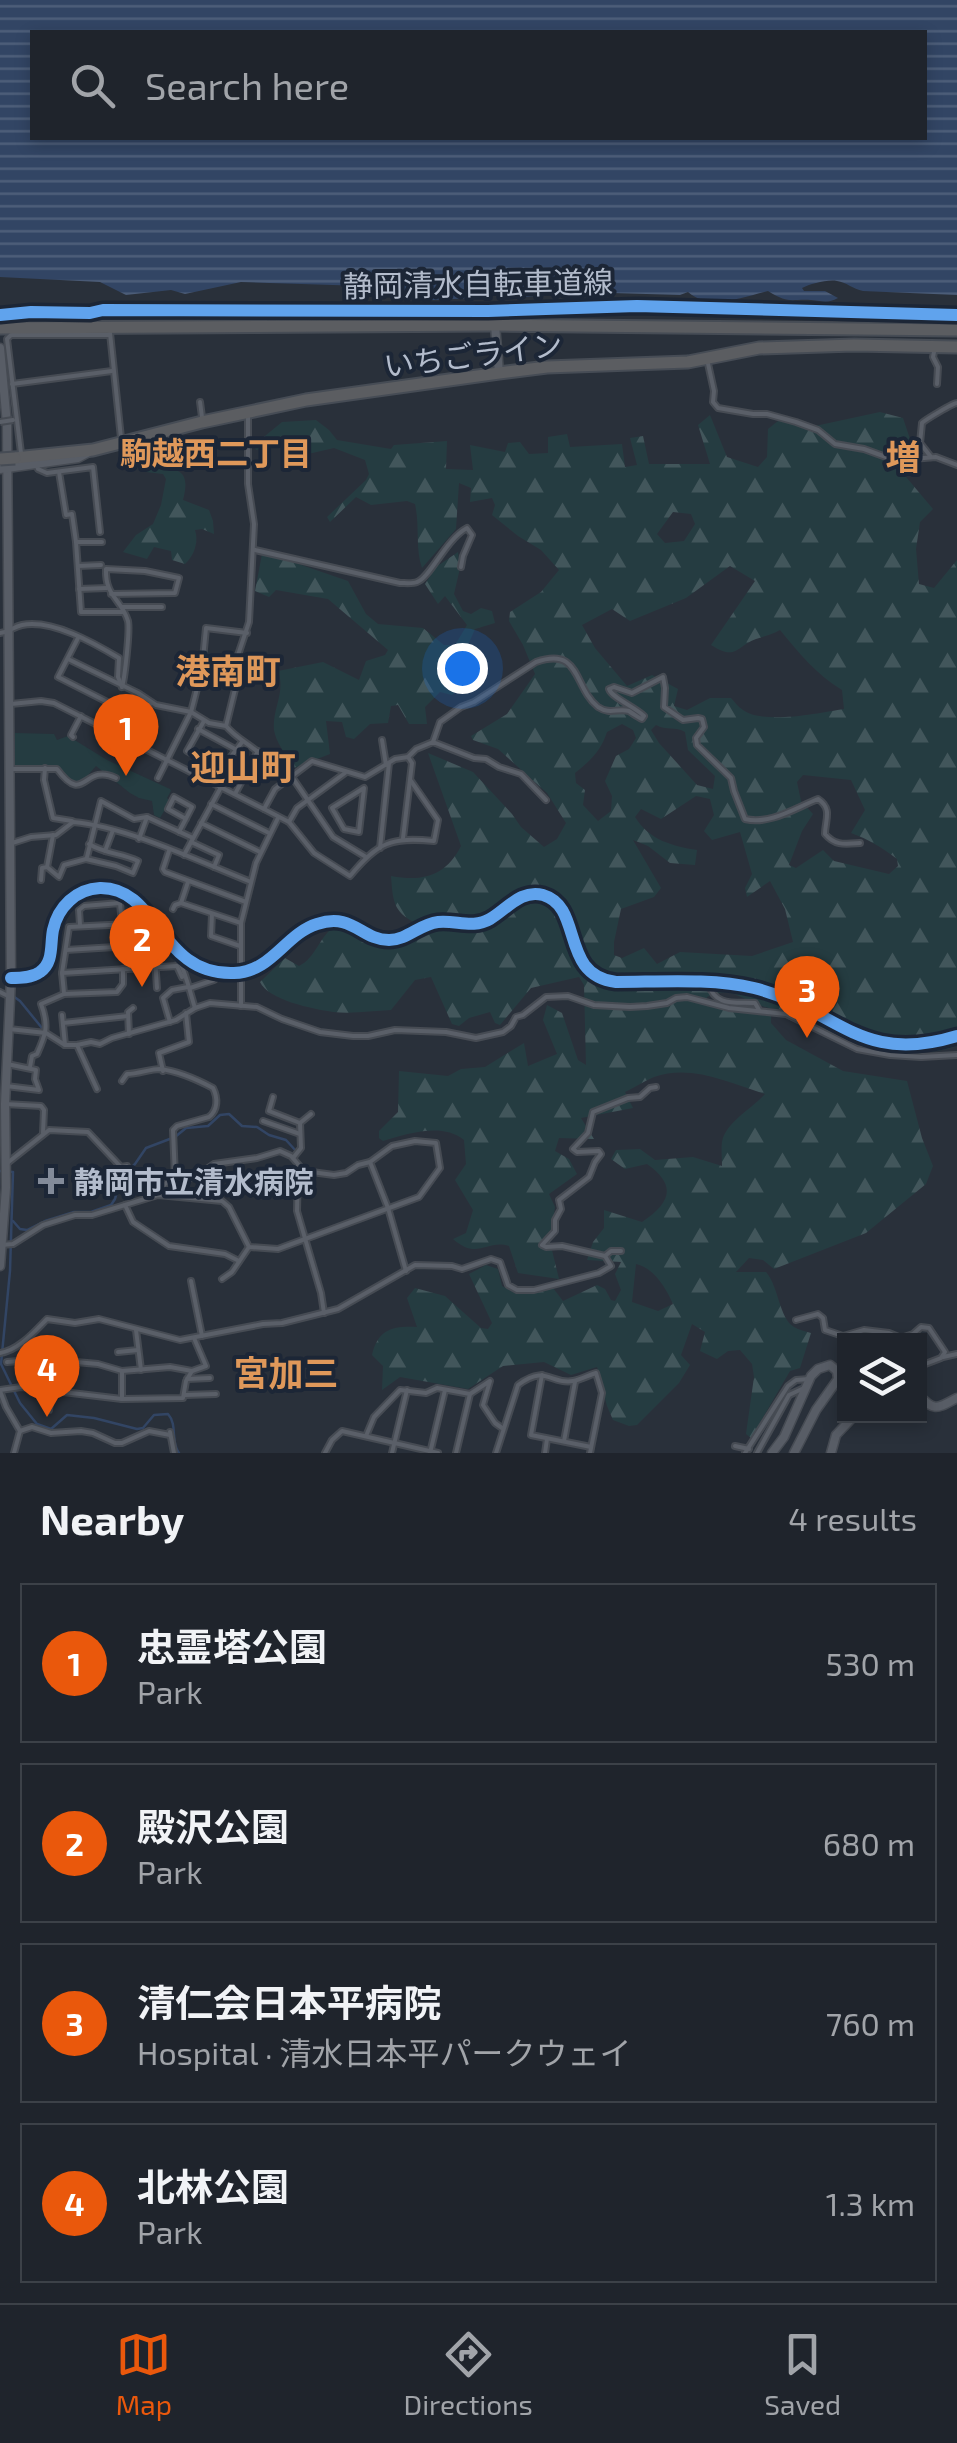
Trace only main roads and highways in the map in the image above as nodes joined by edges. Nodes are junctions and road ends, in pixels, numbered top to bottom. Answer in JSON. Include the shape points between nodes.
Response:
{"nodes":[{"id":1,"x":469,"y":319,"type":"junction"},
{"id":2,"x":0,"y":324,"type":"edge"},
{"id":3,"x":495,"y":324,"type":"junction"},
{"id":4,"x":957,"y":327,"type":"edge"},
{"id":5,"x":957,"y":348,"type":"edge"},
{"id":6,"x":8,"y":462,"type":"edge"}],
"edges":[{"from":1,"to":2,"type":"highway"},
{"from":1,"to":3,"type":"highway"},
{"from":1,"to":4,"type":"highway"},
{"from":2,"to":3,"type":"highway","via":[[110,331]]},
{"from":3,"to":4,"type":"highway"},
{"from":5,"to":6,"type":"highway","name":"いちごライン","via":[[759,348],[706,360],[500,372],[306,400],[93,450]]}]}
